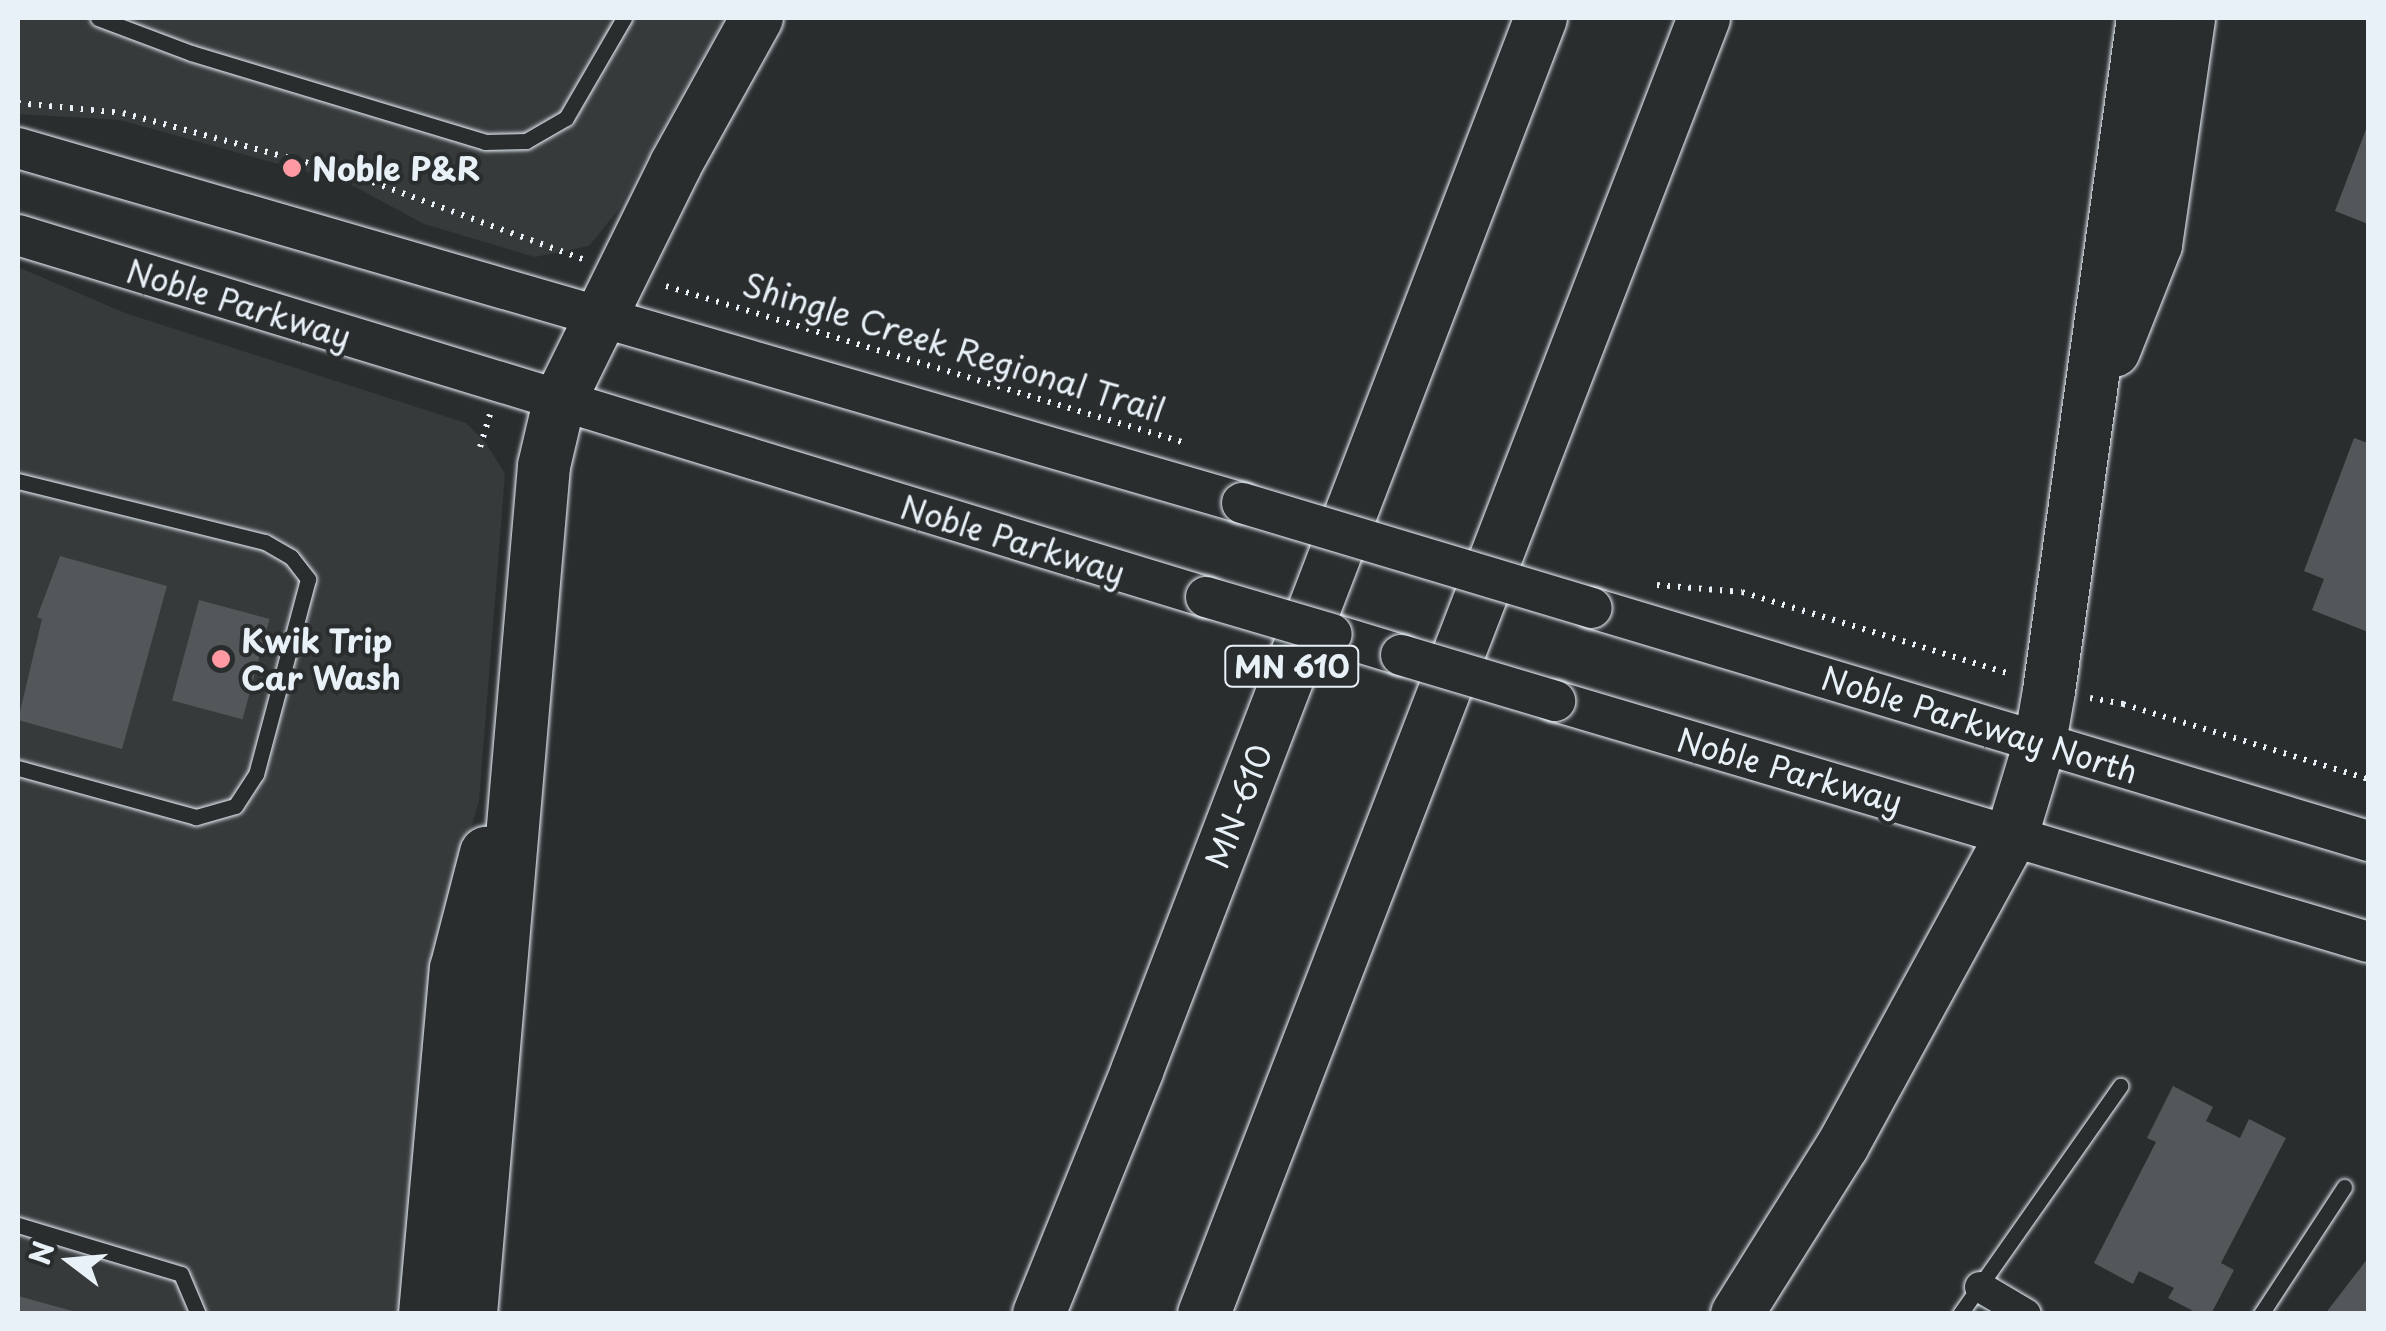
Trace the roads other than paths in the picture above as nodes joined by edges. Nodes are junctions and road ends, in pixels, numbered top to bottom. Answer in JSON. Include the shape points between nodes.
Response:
{"nodes":[{"id":1,"x":98,"y":18,"type":"edge"},
{"id":2,"x":152,"y":18,"type":"edge"},
{"id":3,"x":624,"y":18,"type":"edge"},
{"id":4,"x":757,"y":18,"type":"edge"},
{"id":5,"x":1541,"y":18,"type":"edge"},
{"id":6,"x":1704,"y":18,"type":"edge"},
{"id":7,"x":2142,"y":18,"type":"edge"},
{"id":8,"x":2189,"y":18,"type":"edge"},
{"id":9,"x":147,"y":36,"type":"junction"},
{"id":10,"x":18,"y":148,"type":"edge"},
{"id":11,"x":18,"y":235,"type":"edge"},
{"id":12,"x":601,"y":314,"type":"junction"},
{"id":13,"x":559,"y":402,"type":"junction"},
{"id":14,"x":2090,"y":408,"type":"junction"},
{"id":15,"x":18,"y":481,"type":"edge"},
{"id":16,"x":2040,"y":742,"type":"junction"},
{"id":17,"x":520,"y":757,"type":"junction"},
{"id":18,"x":18,"y":768,"type":"edge"},
{"id":19,"x":2012,"y":834,"type":"junction"},
{"id":20,"x":2368,"y":841,"type":"edge"},
{"id":21,"x":2368,"y":942,"type":"edge"},
{"id":22,"x":2120,"y":1086,"type":"dead end"},
{"id":23,"x":2344,"y":1188,"type":"dead end"},
{"id":24,"x":18,"y":1225,"type":"edge"},
{"id":25,"x":1980,"y":1287,"type":"junction"},
{"id":26,"x":198,"y":1314,"type":"edge"},
{"id":27,"x":426,"y":1314,"type":"edge"},
{"id":28,"x":471,"y":1314,"type":"edge"},
{"id":29,"x":1039,"y":1314,"type":"edge"},
{"id":30,"x":1204,"y":1314,"type":"edge"},
{"id":31,"x":1737,"y":1314,"type":"edge"},
{"id":32,"x":1960,"y":1314,"type":"edge"},
{"id":33,"x":2026,"y":1314,"type":"edge"},
{"id":34,"x":2261,"y":1314,"type":"edge"}],
"edges":[{"from":1,"to":9,"type":"lane"},
{"from":2,"to":9,"type":"lane"},
{"from":3,"to":9,"type":"lane","via":[[566,118],[526,142],[484,142]]},
{"from":4,"to":12,"type":"highway"},
{"from":5,"to":29,"type":"highway","name":"MN-610","number":"MN 610"},
{"from":6,"to":30,"type":"highway"},
{"from":7,"to":14,"type":"highway"},
{"from":8,"to":14,"type":"highway","via":[[2156,245]]},
{"from":10,"to":12,"type":"main road"},
{"from":11,"to":13,"type":"main road","name":"Noble Parkway"},
{"from":12,"to":13,"type":"highway"},
{"from":12,"to":16,"type":"main road","name":"Noble Parkway North","bridge":true},
{"from":13,"to":17,"type":"highway","via":[[544,466]]},
{"from":13,"to":19,"type":"main road","name":"Noble Parkway","bridge":true},
{"from":14,"to":16,"type":"highway"},
{"from":15,"to":18,"type":"lane","via":[[265,542],[292,557],[308,579],[256,774],[235,806],[196,816]]},
{"from":16,"to":19,"type":"highway"},
{"from":16,"to":20,"type":"main road","name":"Noble Parkway North"},
{"from":17,"to":27,"type":"highway","via":[[494,820],[456,969]]},
{"from":17,"to":28,"type":"highway"},
{"from":19,"to":21,"type":"main road"},
{"from":19,"to":31,"type":"highway","via":[[1843,1145]]},
{"from":22,"to":25,"type":"lane"},
{"from":23,"to":34,"type":"lane"},
{"from":24,"to":26,"type":"lane","via":[[181,1274]]},
{"from":25,"to":32,"type":"lane"},
{"from":25,"to":33,"type":"street"}]}
